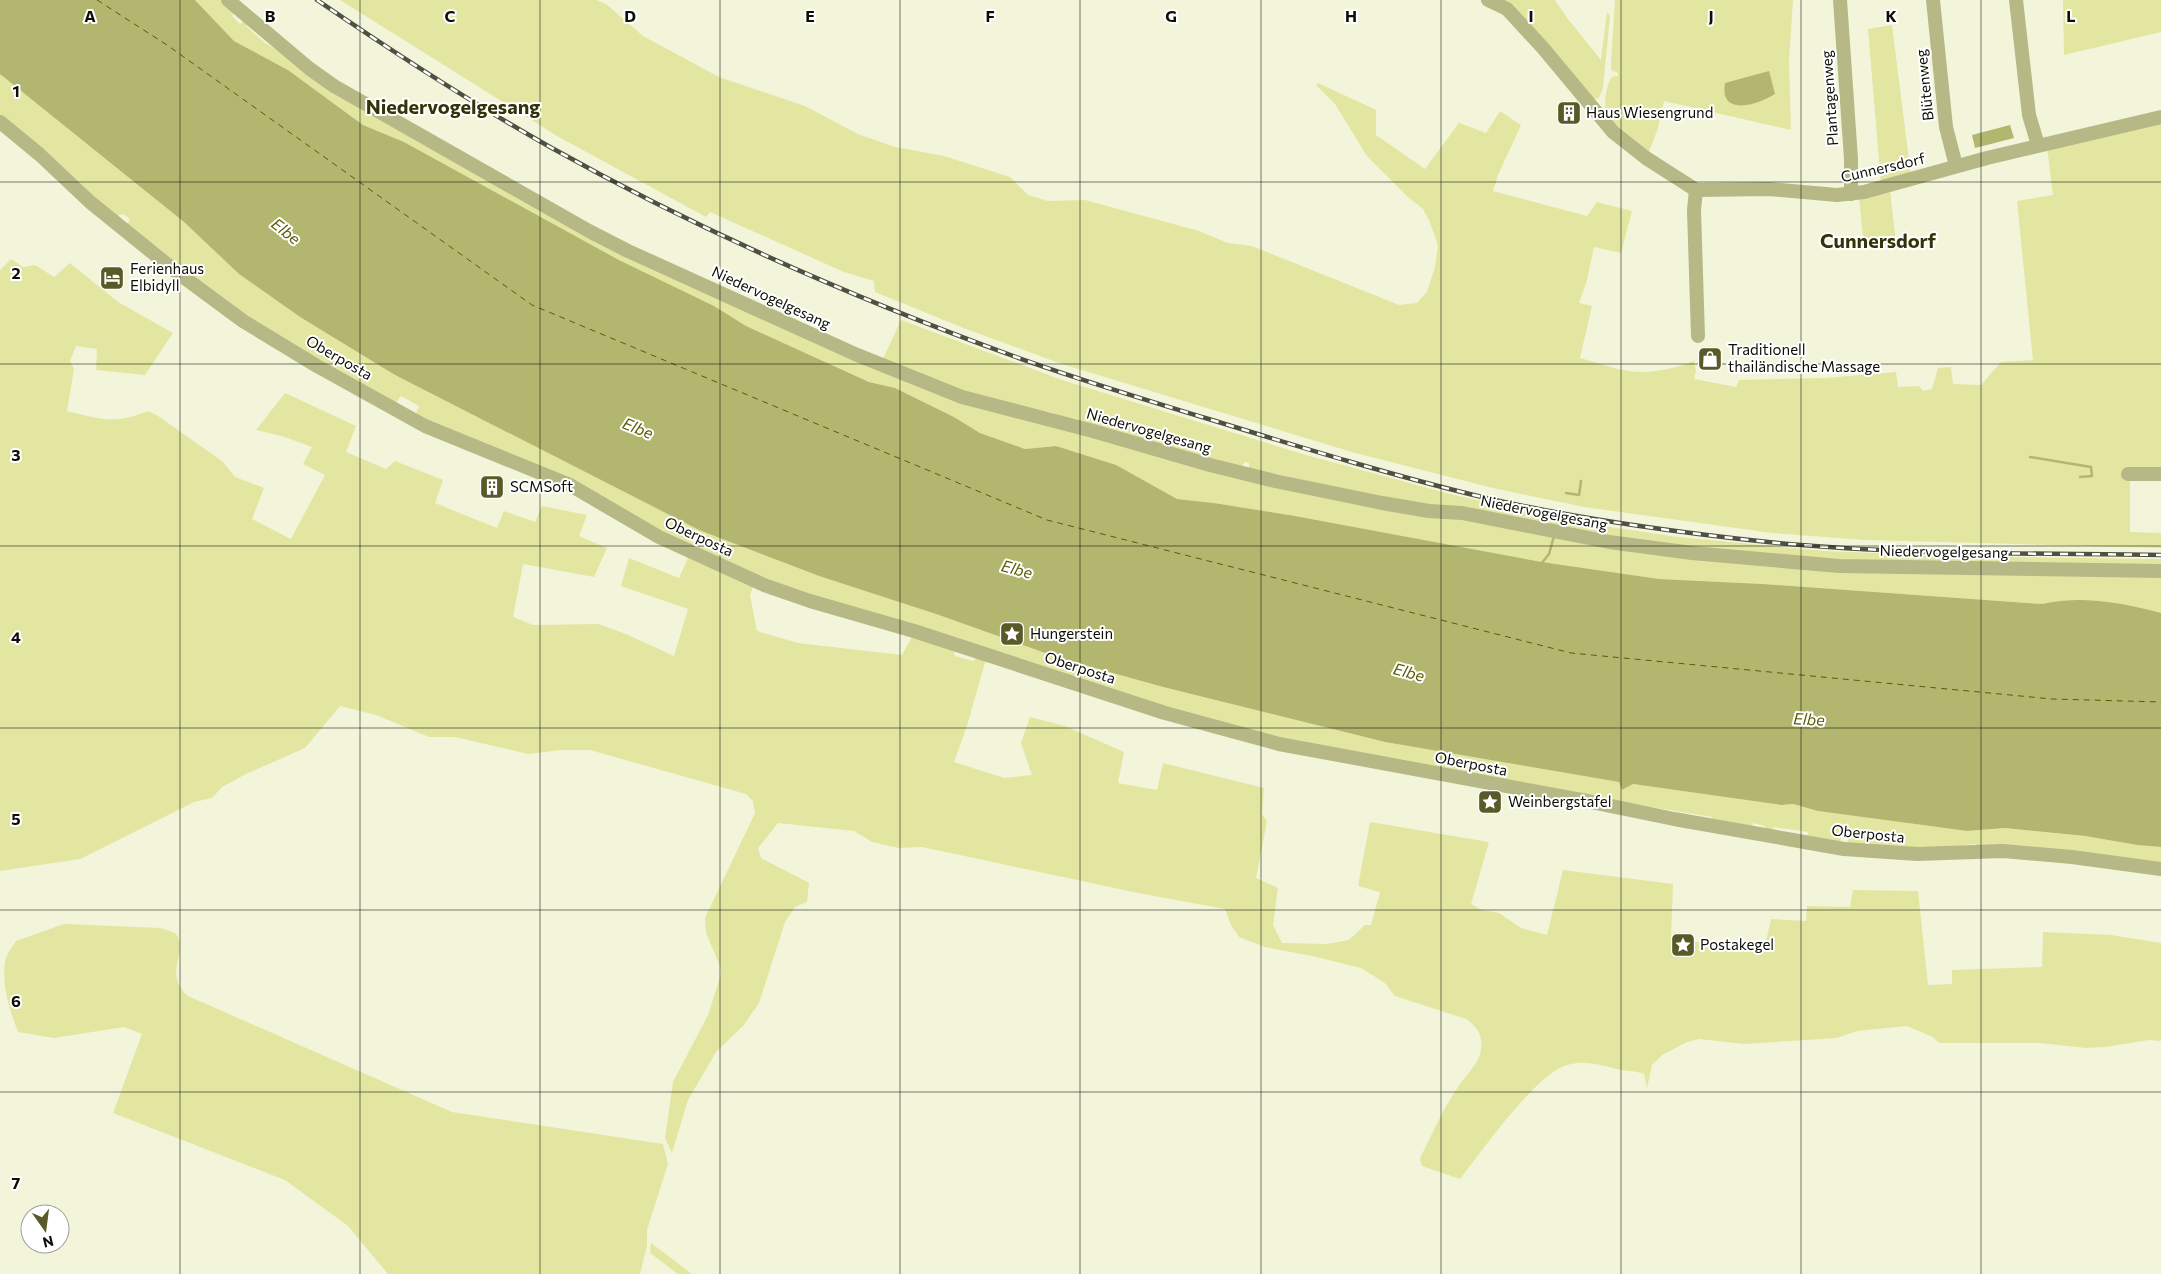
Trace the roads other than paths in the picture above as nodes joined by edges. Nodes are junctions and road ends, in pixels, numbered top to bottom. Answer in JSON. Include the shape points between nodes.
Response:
{"nodes":[{"id":1,"x":228,"y":0,"type":"edge"},
{"id":2,"x":1488,"y":0,"type":"edge"},
{"id":3,"x":1840,"y":0,"type":"edge"},
{"id":4,"x":1933,"y":0,"type":"edge"},
{"id":5,"x":2016,"y":0,"type":"edge"},
{"id":6,"x":2161,"y":117,"type":"edge"},
{"id":7,"x":0,"y":122,"type":"edge"},
{"id":8,"x":2038,"y":146,"type":"junction"},
{"id":9,"x":1956,"y":166,"type":"junction"},
{"id":10,"x":1696,"y":190,"type":"junction"},
{"id":11,"x":1851,"y":194,"type":"junction"},
{"id":12,"x":1698,"y":336,"type":"dead end"},
{"id":13,"x":2128,"y":474,"type":"dead end"},
{"id":14,"x":2161,"y":474,"type":"edge"},
{"id":15,"x":2161,"y":571,"type":"edge"},
{"id":16,"x":2161,"y":869,"type":"edge"}],
"edges":[{"from":1,"to":15,"type":"street","name":"Niedervogelgesang","via":[[310,70],[334,86],[589,230],[628,251],[855,354],[962,397],[1275,481],[1609,542],[1839,566]]},
{"from":2,"to":10,"type":"street","via":[[1507,9],[1613,132]]},
{"from":3,"to":11,"type":"street","name":"Plantagenweg"},
{"from":4,"to":9,"type":"street","name":"Blütenweg","via":[[1946,127]]},
{"from":5,"to":8,"type":"street","via":[[2029,114]]},
{"from":6,"to":8,"type":"street","name":"Cunnersdorf"},
{"from":7,"to":16,"type":"street","name":"Oberposta","via":[[90,202],[174,270],[243,321],[317,366],[425,426],[570,486],[658,537],[810,601],[888,622],[1166,713],[1279,744],[1844,850],[1910,854],[2003,851]]},
{"from":8,"to":9,"type":"street","name":"Cunnersdorf"},
{"from":9,"to":11,"type":"street","name":"Cunnersdorf"},
{"from":10,"to":11,"type":"street","name":"Cunnersdorf","via":[[1770,189]]},
{"from":10,"to":12,"type":"street"},
{"from":13,"to":14,"type":"street"}]}
